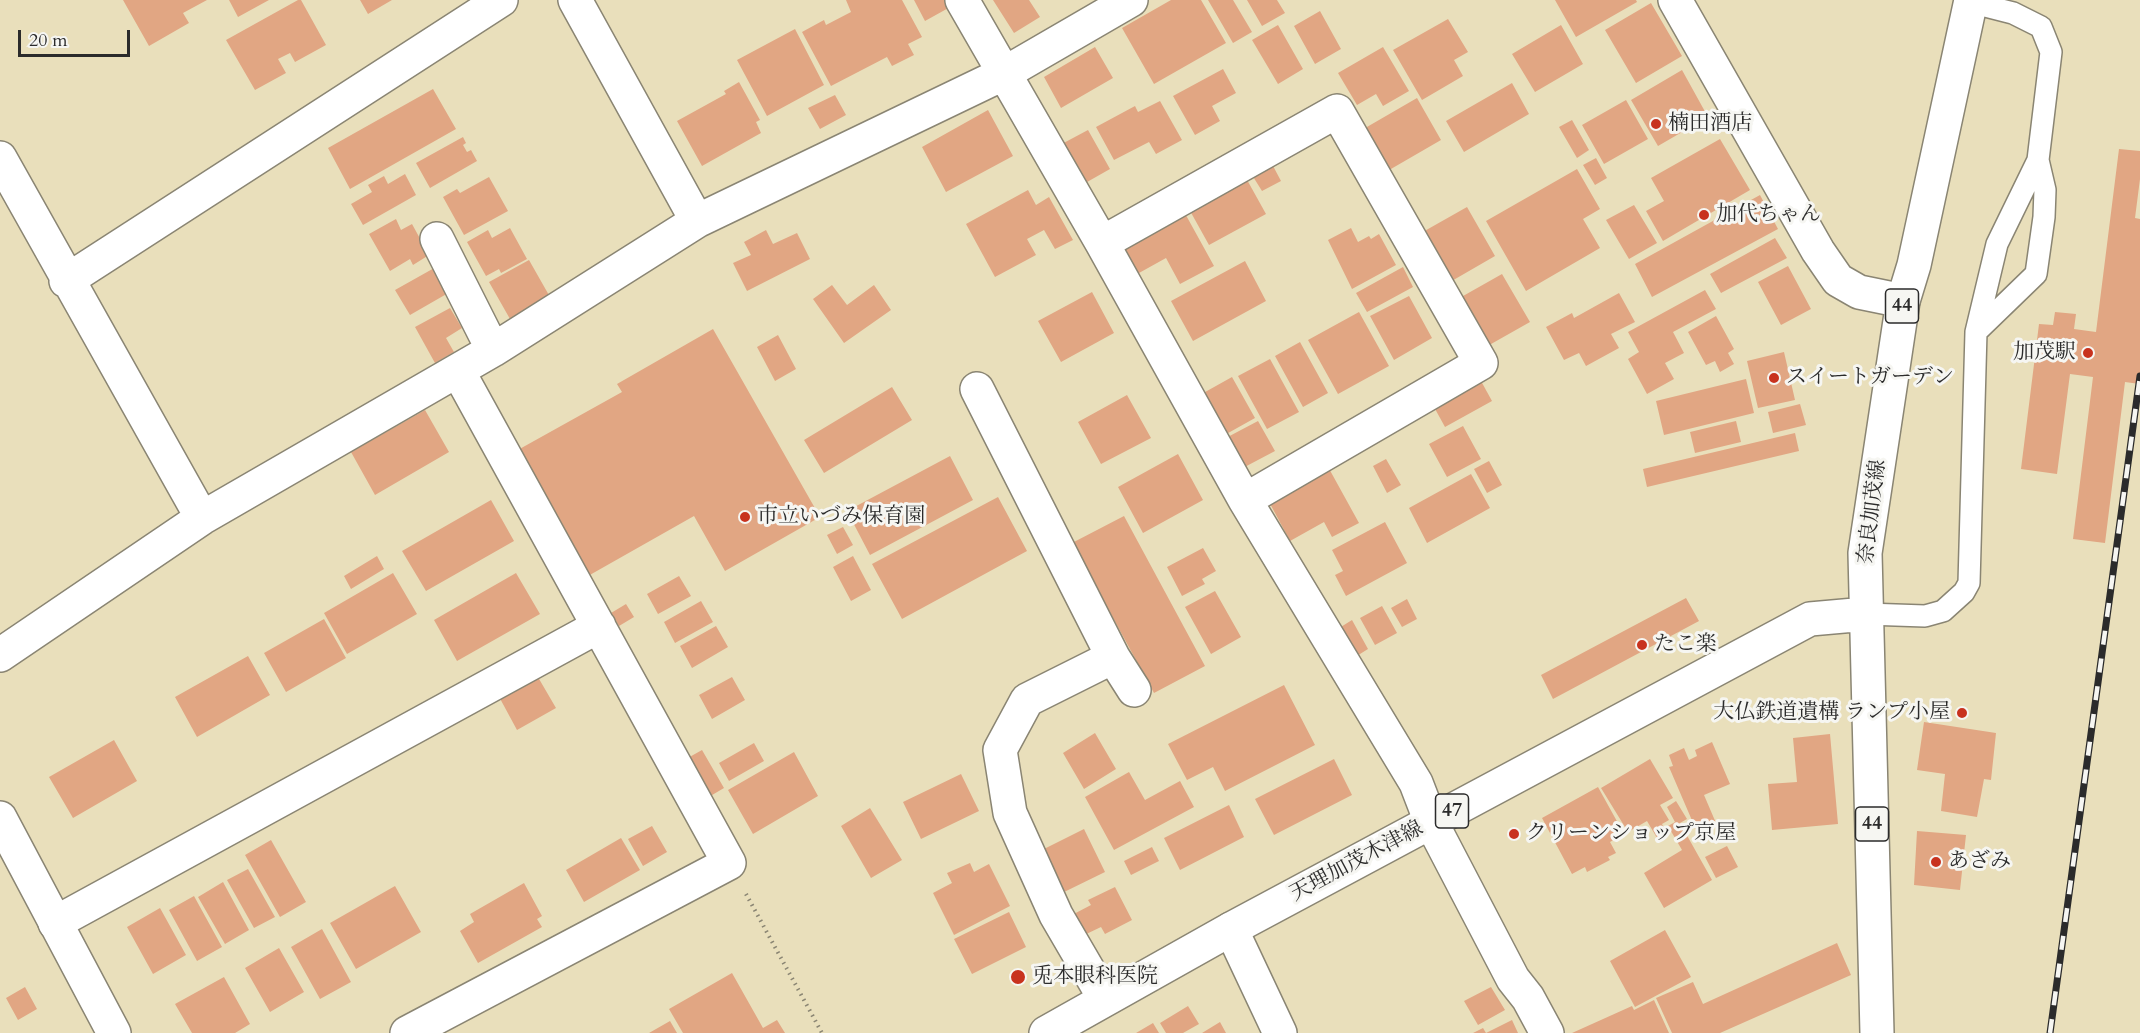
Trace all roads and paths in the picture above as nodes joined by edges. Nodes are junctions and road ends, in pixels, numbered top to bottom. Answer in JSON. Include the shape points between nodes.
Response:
{"nodes":[{"id":1,"x":501,"y":0,"type":"edge"},
{"id":2,"x":575,"y":0,"type":"edge"},
{"id":3,"x":962,"y":0,"type":"edge"},
{"id":4,"x":1131,"y":0,"type":"edge"},
{"id":5,"x":1675,"y":0,"type":"edge"},
{"id":6,"x":1970,"y":1,"type":"edge"},
{"id":7,"x":1005,"y":73,"type":"junction"},
{"id":8,"x":0,"y":158,"type":"edge"},
{"id":9,"x":2038,"y":160,"type":"junction"},
{"id":10,"x":697,"y":221,"type":"junction"},
{"id":11,"x":437,"y":239,"type":"dead end"},
{"id":12,"x":1102,"y":243,"type":"junction"},
{"id":13,"x":66,"y":281,"type":"junction"},
{"id":14,"x":1903,"y":302,"type":"junction"},
{"id":15,"x":1976,"y":332,"type":"junction"},
{"id":16,"x":494,"y":350,"type":"junction"},
{"id":17,"x":458,"y":371,"type":"junction"},
{"id":18,"x":977,"y":389,"type":"dead end"},
{"id":19,"x":1245,"y":500,"type":"junction"},
{"id":20,"x":202,"y":518,"type":"junction"},
{"id":21,"x":1866,"y":614,"type":"junction"},
{"id":22,"x":599,"y":626,"type":"junction"},
{"id":23,"x":0,"y":655,"type":"edge"},
{"id":24,"x":1113,"y":657,"type":"junction"},
{"id":25,"x":1134,"y":690,"type":"dead end"},
{"id":26,"x":0,"y":818,"type":"edge"},
{"id":27,"x":1431,"y":822,"type":"junction"},
{"id":28,"x":729,"y":863,"type":"junction"},
{"id":29,"x":55,"y":923,"type":"junction"},
{"id":30,"x":1231,"y":928,"type":"junction"},
{"id":31,"x":1105,"y":999,"type":"junction"},
{"id":32,"x":114,"y":1033,"type":"edge"},
{"id":33,"x":407,"y":1033,"type":"edge"},
{"id":34,"x":822,"y":1033,"type":"edge"},
{"id":35,"x":1046,"y":1033,"type":"edge"},
{"id":36,"x":1280,"y":1033,"type":"edge"},
{"id":37,"x":1547,"y":1033,"type":"edge"},
{"id":38,"x":1877,"y":1033,"type":"edge"}],
"edges":[{"from":1,"to":13,"type":"street"},
{"from":2,"to":10,"type":"street"},
{"from":3,"to":7,"type":"street"},
{"from":4,"to":7,"type":"street"},
{"from":5,"to":14,"type":"street","via":[[1838,280],[1859,292]]},
{"from":6,"to":9,"type":"lane","via":[[2013,13],[2041,27],[2049,41],[2051,66]]},
{"from":6,"to":14,"type":"street","name":"奈良加茂線","number":"44"},
{"from":7,"to":10,"type":"street"},
{"from":7,"to":12,"type":"street"},
{"from":8,"to":13,"type":"street"},
{"from":9,"to":15,"type":"lane","via":[[1997,244]]},
{"from":9,"to":15,"type":"lane","via":[[2044,217],[2036,274]]},
{"from":10,"to":16,"type":"street"},
{"from":11,"to":16,"type":"street"},
{"from":12,"to":19,"type":"street"},
{"from":12,"to":19,"type":"street","via":[[1337,111],[1480,363]]},
{"from":13,"to":20,"type":"street"},
{"from":14,"to":21,"type":"street","name":"奈良加茂線","number":"44","via":[[1865,554]]},
{"from":15,"to":21,"type":"lane","via":[[1969,583],[1943,611],[1925,616]]},
{"from":16,"to":17,"type":"street"},
{"from":17,"to":20,"type":"street"},
{"from":17,"to":22,"type":"street"},
{"from":18,"to":24,"type":"street"},
{"from":19,"to":27,"type":"street","via":[[1416,783]]},
{"from":20,"to":23,"type":"street"},
{"from":21,"to":27,"type":"street","name":"天理加茂木津線","number":"47","via":[[1810,619]]},
{"from":21,"to":38,"type":"street","name":"奈良加茂線","number":"44"},
{"from":22,"to":28,"type":"street"},
{"from":22,"to":29,"type":"street"},
{"from":24,"to":25,"type":"street"},
{"from":24,"to":31,"type":"street","via":[[1027,700],[1000,750],[1010,813],[1056,915]]},
{"from":26,"to":29,"type":"street"},
{"from":27,"to":30,"type":"street","name":"天理加茂木津線","number":"47"},
{"from":27,"to":37,"type":"street","via":[[1513,979]]},
{"from":28,"to":33,"type":"street"},
{"from":28,"to":34,"type":"path"},
{"from":29,"to":32,"type":"street"},
{"from":30,"to":31,"type":"street","name":"天理加茂木津線","number":"47"},
{"from":30,"to":36,"type":"street"},
{"from":31,"to":35,"type":"street","name":"天理加茂木津線","number":"47"}]}
